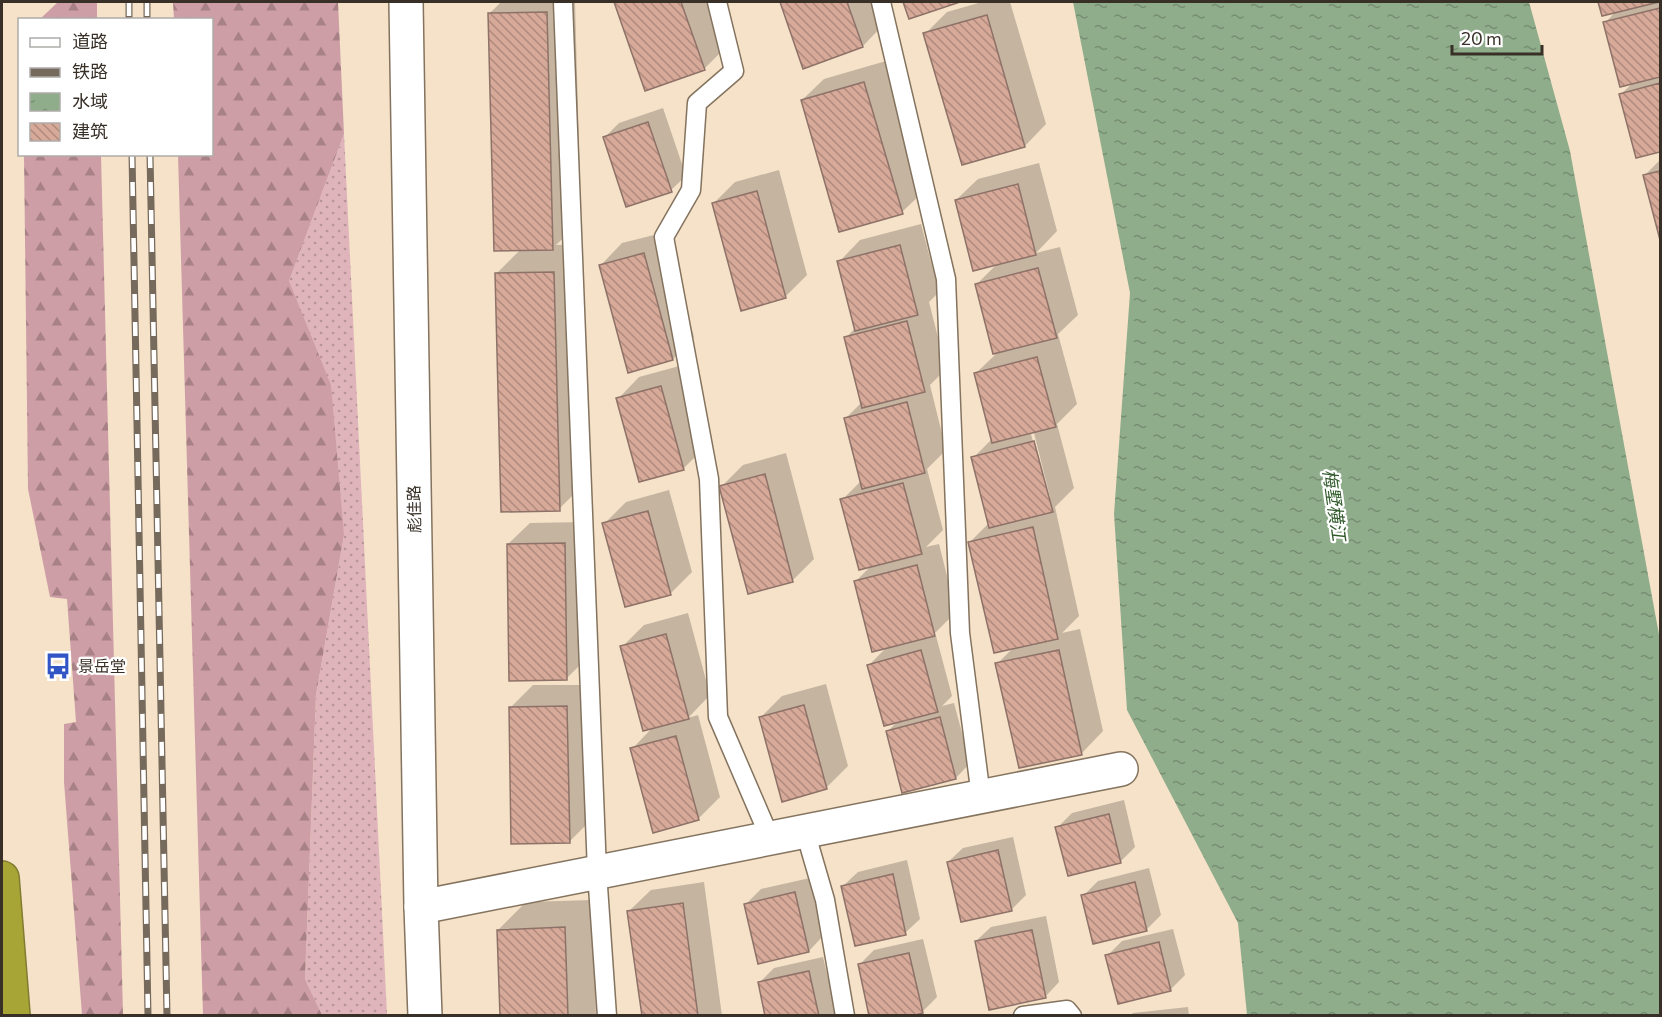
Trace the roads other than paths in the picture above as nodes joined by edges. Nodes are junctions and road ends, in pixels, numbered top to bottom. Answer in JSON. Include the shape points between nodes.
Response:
{"nodes":[{"id":1,"x":406,"y":2,"type":"edge"},
{"id":2,"x":563,"y":2,"type":"edge"},
{"id":3,"x":717,"y":2,"type":"edge"},
{"id":4,"x":881,"y":2,"type":"edge"},
{"id":5,"x":1121,"y":769,"type":"dead end"},
{"id":6,"x":981,"y":797,"type":"junction"},
{"id":7,"x":805,"y":831,"type":"junction"},
{"id":8,"x":770,"y":838,"type":"junction"},
{"id":9,"x":597,"y":872,"type":"junction"},
{"id":10,"x":2,"y":878,"type":"edge"},
{"id":11,"x":421,"y":907,"type":"junction"},
{"id":12,"x":14,"y":1016,"type":"edge"},
{"id":13,"x":425,"y":1016,"type":"edge"},
{"id":14,"x":607,"y":1016,"type":"edge"},
{"id":15,"x":845,"y":1016,"type":"edge"},
{"id":16,"x":1023,"y":1016,"type":"edge"},
{"id":17,"x":1072,"y":1016,"type":"edge"}],
"edges":[{"from":1,"to":11,"type":"street","name":"彪佳路"},
{"from":2,"to":9,"type":"lane"},
{"from":3,"to":8,"type":"lane","via":[[734,71],[697,103],[691,190],[664,237],[709,479],[718,717]]},
{"from":4,"to":6,"type":"lane","via":[[946,279],[960,633]]},
{"from":5,"to":6,"type":"street"},
{"from":6,"to":7,"type":"street"},
{"from":7,"to":8,"type":"street"},
{"from":7,"to":15,"type":"lane","via":[[825,900]]},
{"from":8,"to":9,"type":"street"},
{"from":9,"to":11,"type":"street"},
{"from":9,"to":14,"type":"lane"},
{"from":10,"to":12,"type":"highway"},
{"from":11,"to":13,"type":"street","name":"彪佳路"},
{"from":16,"to":17,"type":"lane","via":[[1067,1010]]}]}
